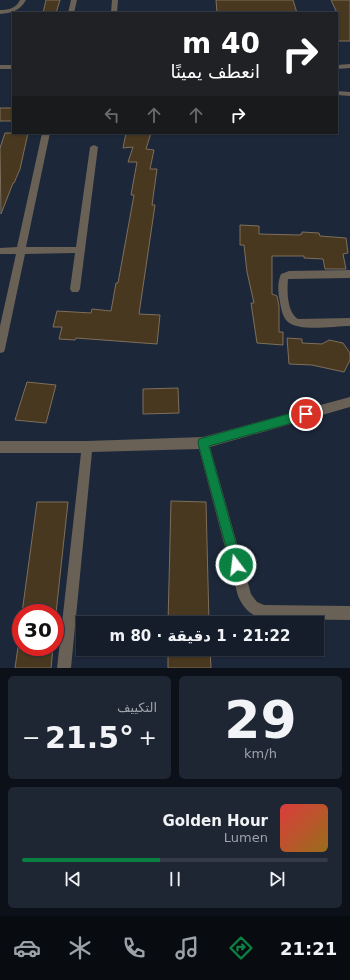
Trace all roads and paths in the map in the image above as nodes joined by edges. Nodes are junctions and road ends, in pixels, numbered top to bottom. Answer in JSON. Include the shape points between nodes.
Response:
{"nodes":[{"id":1,"x":23,"y":0,"type":"edge"},
{"id":2,"x":74,"y":0,"type":"edge"},
{"id":3,"x":115,"y":0,"type":"edge"},
{"id":4,"x":0,"y":12,"type":"edge"},
{"id":5,"x":71,"y":12,"type":"edge"},
{"id":6,"x":114,"y":12,"type":"edge"},
{"id":7,"x":350,"y":66,"type":"edge"},
{"id":8,"x":0,"y":67,"type":"edge"},
{"id":9,"x":12,"y":67,"type":"edge"},
{"id":10,"x":338,"y":67,"type":"edge"},
{"id":11,"x":338,"y":94,"type":"edge"},
{"id":12,"x":350,"y":94,"type":"edge"},
{"id":13,"x":46,"y":134,"type":"edge"},
{"id":14,"x":94,"y":147,"type":"dead end"},
{"id":15,"x":81,"y":250,"type":"junction"},
{"id":16,"x":0,"y":251,"type":"edge"},
{"id":17,"x":22,"y":251,"type":"junction"},
{"id":18,"x":350,"y":274,"type":"edge"},
{"id":19,"x":75,"y":289,"type":"dead end"},
{"id":20,"x":350,"y":322,"type":"edge"},
{"id":21,"x":0,"y":349,"type":"edge"},
{"id":22,"x":350,"y":402,"type":"edge"},
{"id":23,"x":203,"y":443,"type":"junction"},
{"id":24,"x":0,"y":447,"type":"edge"},
{"id":25,"x":87,"y":448,"type":"junction"},
{"id":26,"x":350,"y":613,"type":"edge"},
{"id":27,"x":64,"y":668,"type":"edge"}],
"edges":[{"from":1,"to":4,"type":"street","via":[[18,8]]},
{"from":2,"to":5,"type":"street"},
{"from":3,"to":6,"type":"street"},
{"from":7,"to":10,"type":"street"},
{"from":8,"to":9,"type":"street"},
{"from":11,"to":12,"type":"street"},
{"from":13,"to":17,"type":"street"},
{"from":14,"to":15,"type":"street"},
{"from":15,"to":17,"type":"street"},
{"from":15,"to":19,"type":"street"},
{"from":16,"to":17,"type":"street"},
{"from":17,"to":21,"type":"street"},
{"from":18,"to":20,"type":"street","via":[[289,275],[284,277],[282,283],[287,312],[293,321]]},
{"from":22,"to":23,"type":"street"},
{"from":23,"to":25,"type":"street"},
{"from":23,"to":26,"type":"street","via":[[248,603],[255,610],[264,612]]},
{"from":24,"to":25,"type":"street"},
{"from":25,"to":27,"type":"street"}]}
